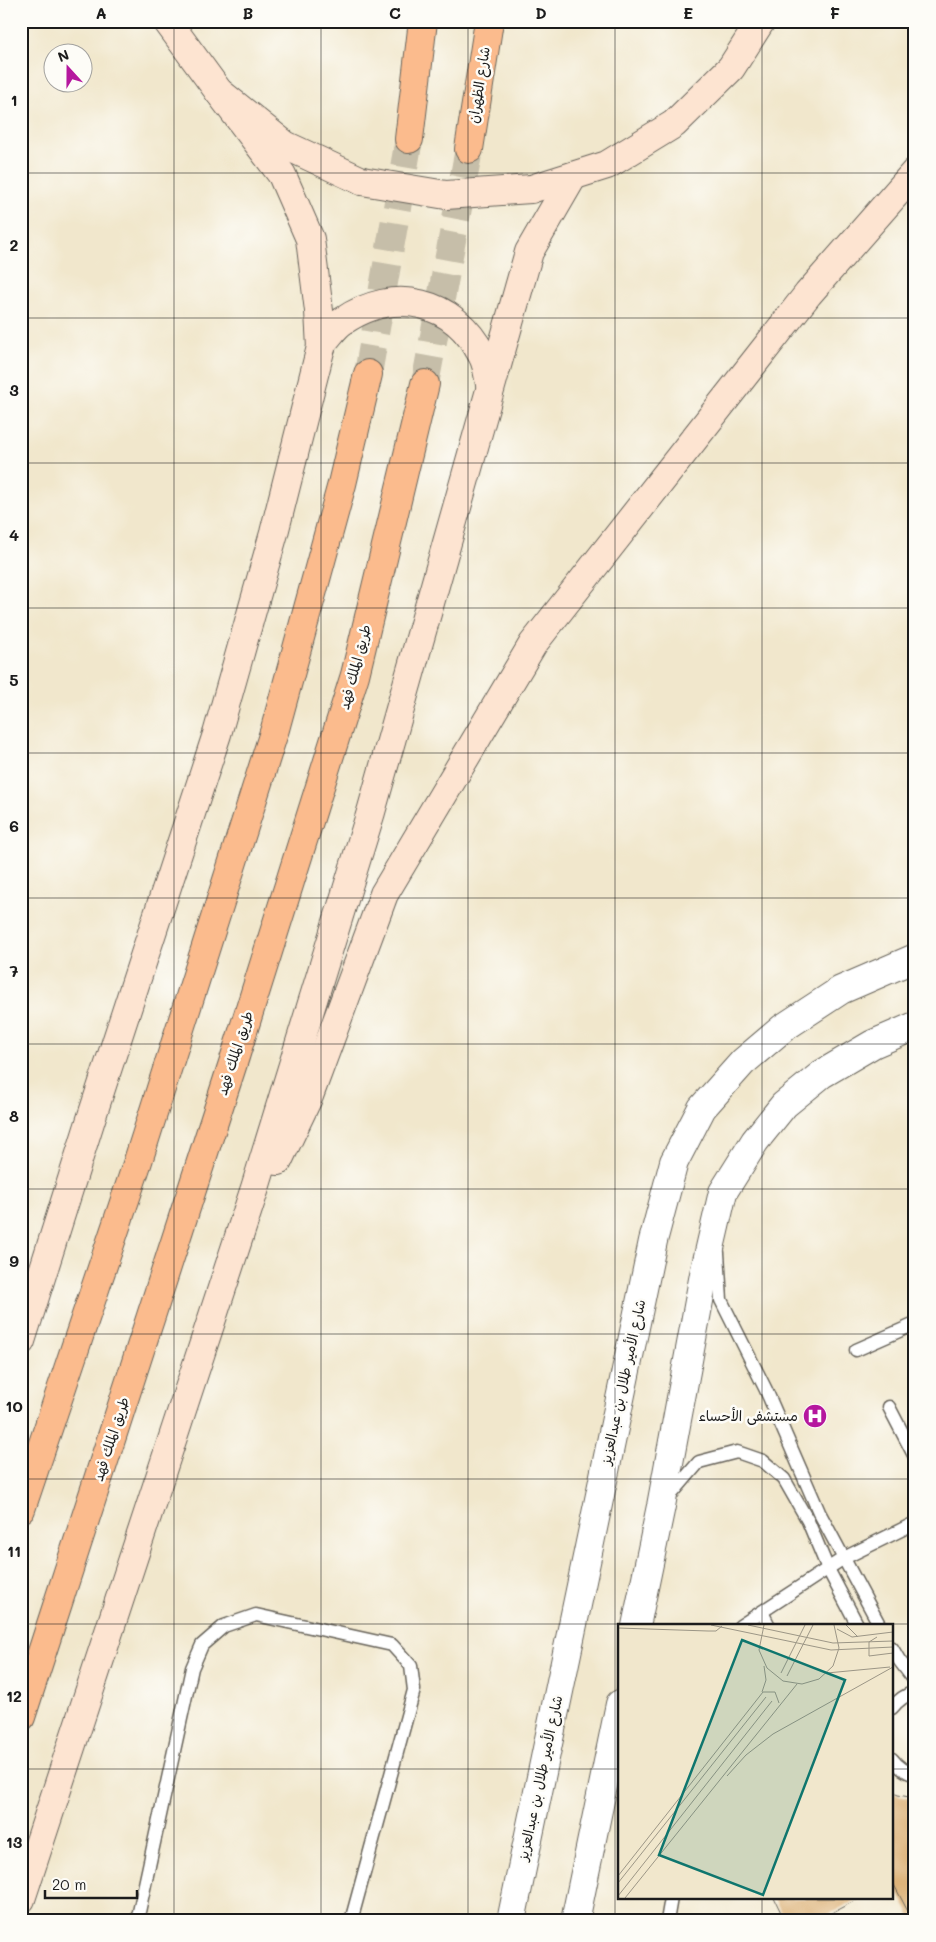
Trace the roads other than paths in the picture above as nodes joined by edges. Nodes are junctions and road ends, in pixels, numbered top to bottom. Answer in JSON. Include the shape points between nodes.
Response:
{"nodes":[{"id":1,"x":167,"y":21,"type":"edge"},
{"id":2,"x":423,"y":21,"type":"edge"},
{"id":3,"x":489,"y":21,"type":"edge"},
{"id":4,"x":761,"y":21,"type":"edge"},
{"id":5,"x":219,"y":92,"type":"junction"},
{"id":6,"x":409,"y":139,"type":"tunnel mouth"},
{"id":7,"x":469,"y":149,"type":"tunnel mouth"},
{"id":8,"x":573,"y":176,"type":"junction"},
{"id":9,"x":911,"y":177,"type":"edge"},
{"id":10,"x":321,"y":348,"type":"junction"},
{"id":11,"x":368,"y":374,"type":"tunnel mouth"},
{"id":12,"x":425,"y":384,"type":"tunnel mouth"},
{"id":13,"x":490,"y":384,"type":"junction"},
{"id":14,"x":915,"y":958,"type":"edge"},
{"id":15,"x":915,"y":1026,"type":"edge"},
{"id":16,"x":716,"y":1222,"type":"junction"},
{"id":17,"x":232,"y":1257,"type":"junction"},
{"id":18,"x":915,"y":1324,"type":"edge"},
{"id":19,"x":21,"y":1340,"type":"edge"},
{"id":20,"x":856,"y":1350,"type":"dead end"},
{"id":21,"x":889,"y":1407,"type":"dead end"},
{"id":22,"x":915,"y":1457,"type":"edge"},
{"id":23,"x":661,"y":1506,"type":"junction"},
{"id":24,"x":21,"y":1509,"type":"edge"},
{"id":25,"x":915,"y":1523,"type":"edge"},
{"id":26,"x":844,"y":1558,"type":"junction"},
{"id":27,"x":828,"y":1569,"type":"junction"},
{"id":28,"x":762,"y":1612,"type":"junction"},
{"id":29,"x":636,"y":1624,"type":"edge"},
{"id":30,"x":743,"y":1624,"type":"edge"},
{"id":31,"x":768,"y":1624,"type":"edge"},
{"id":32,"x":857,"y":1624,"type":"edge"},
{"id":33,"x":879,"y":1624,"type":"edge"},
{"id":34,"x":894,"y":1651,"type":"edge"},
{"id":35,"x":915,"y":1681,"type":"edge"},
{"id":36,"x":915,"y":1692,"type":"edge"},
{"id":37,"x":894,"y":1701,"type":"edge"},
{"id":38,"x":618,"y":1714,"type":"edge"},
{"id":39,"x":21,"y":1717,"type":"edge"},
{"id":40,"x":894,"y":1762,"type":"edge"},
{"id":41,"x":915,"y":1775,"type":"edge"},
{"id":42,"x":21,"y":1899,"type":"edge"},
{"id":43,"x":671,"y":1900,"type":"edge"},
{"id":44,"x":137,"y":1921,"type":"edge"},
{"id":45,"x":351,"y":1921,"type":"edge"},
{"id":46,"x":511,"y":1921,"type":"edge"},
{"id":47,"x":575,"y":1921,"type":"edge"},
{"id":48,"x":667,"y":1921,"type":"edge"}],
"edges":[{"from":1,"to":5,"type":"main road"},
{"from":2,"to":6,"type":"highway"},
{"from":3,"to":7,"type":"highway","name":"شارع الظهران"},
{"from":4,"to":8,"type":"main road","via":[[731,68],[674,124],[607,165]]},
{"from":5,"to":8,"type":"main road","bridge":true,"via":[[285,145],[362,181],[446,195],[531,189]]},
{"from":5,"to":10,"type":"main road","via":[[282,175],[310,239]]},
{"from":8,"to":13,"type":"main road","via":[[529,252]]},
{"from":9,"to":17,"type":"main road","via":[[808,294],[533,644],[384,894],[309,1096]]},
{"from":10,"to":13,"type":"main road","via":[[341,322],[366,307],[393,301],[422,303],[447,314],[469,333],[484,357]]},
{"from":10,"to":19,"type":"main road","via":[[274,533],[217,734]]},
{"from":11,"to":24,"type":"highway","via":[[342,484],[275,730],[138,1162]]},
{"from":12,"to":39,"type":"highway","name":"طريق الملك فهد","via":[[355,675]]},
{"from":13,"to":17,"type":"main road","via":[[371,812]]},
{"from":14,"to":46,"type":"street","name":"شارع الأمير طلال بن عبدالعزيز","via":[[841,990],[784,1028],[743,1062],[702,1108],[674,1162],[653,1241]]},
{"from":15,"to":16,"type":"street","via":[[873,1044],[822,1074],[784,1105],[755,1141],[723,1192]]},
{"from":16,"to":23,"type":"street"},
{"from":16,"to":26,"type":"lane","via":[[721,1300],[766,1390],[819,1512]]},
{"from":17,"to":42,"type":"main road"},
{"from":18,"to":20,"type":"lane"},
{"from":21,"to":22,"type":"lane"},
{"from":23,"to":27,"type":"lane","via":[[699,1462],[737,1452],[763,1461],[784,1478],[808,1521]]},
{"from":23,"to":29,"type":"street"},
{"from":25,"to":26,"type":"lane"},
{"from":26,"to":27,"type":"lane"},
{"from":26,"to":33,"type":"lane"},
{"from":27,"to":28,"type":"lane"},
{"from":27,"to":32,"type":"lane"},
{"from":28,"to":30,"type":"lane"},
{"from":28,"to":31,"type":"lane"},
{"from":34,"to":35,"type":"lane"},
{"from":36,"to":37,"type":"lane"},
{"from":38,"to":47,"type":"street"},
{"from":40,"to":41,"type":"lane"},
{"from":43,"to":48,"type":"lane"},
{"from":44,"to":45,"type":"lane","via":[[192,1668],[202,1645],[224,1626],[256,1614],[392,1645],[411,1666],[414,1690]]}]}
